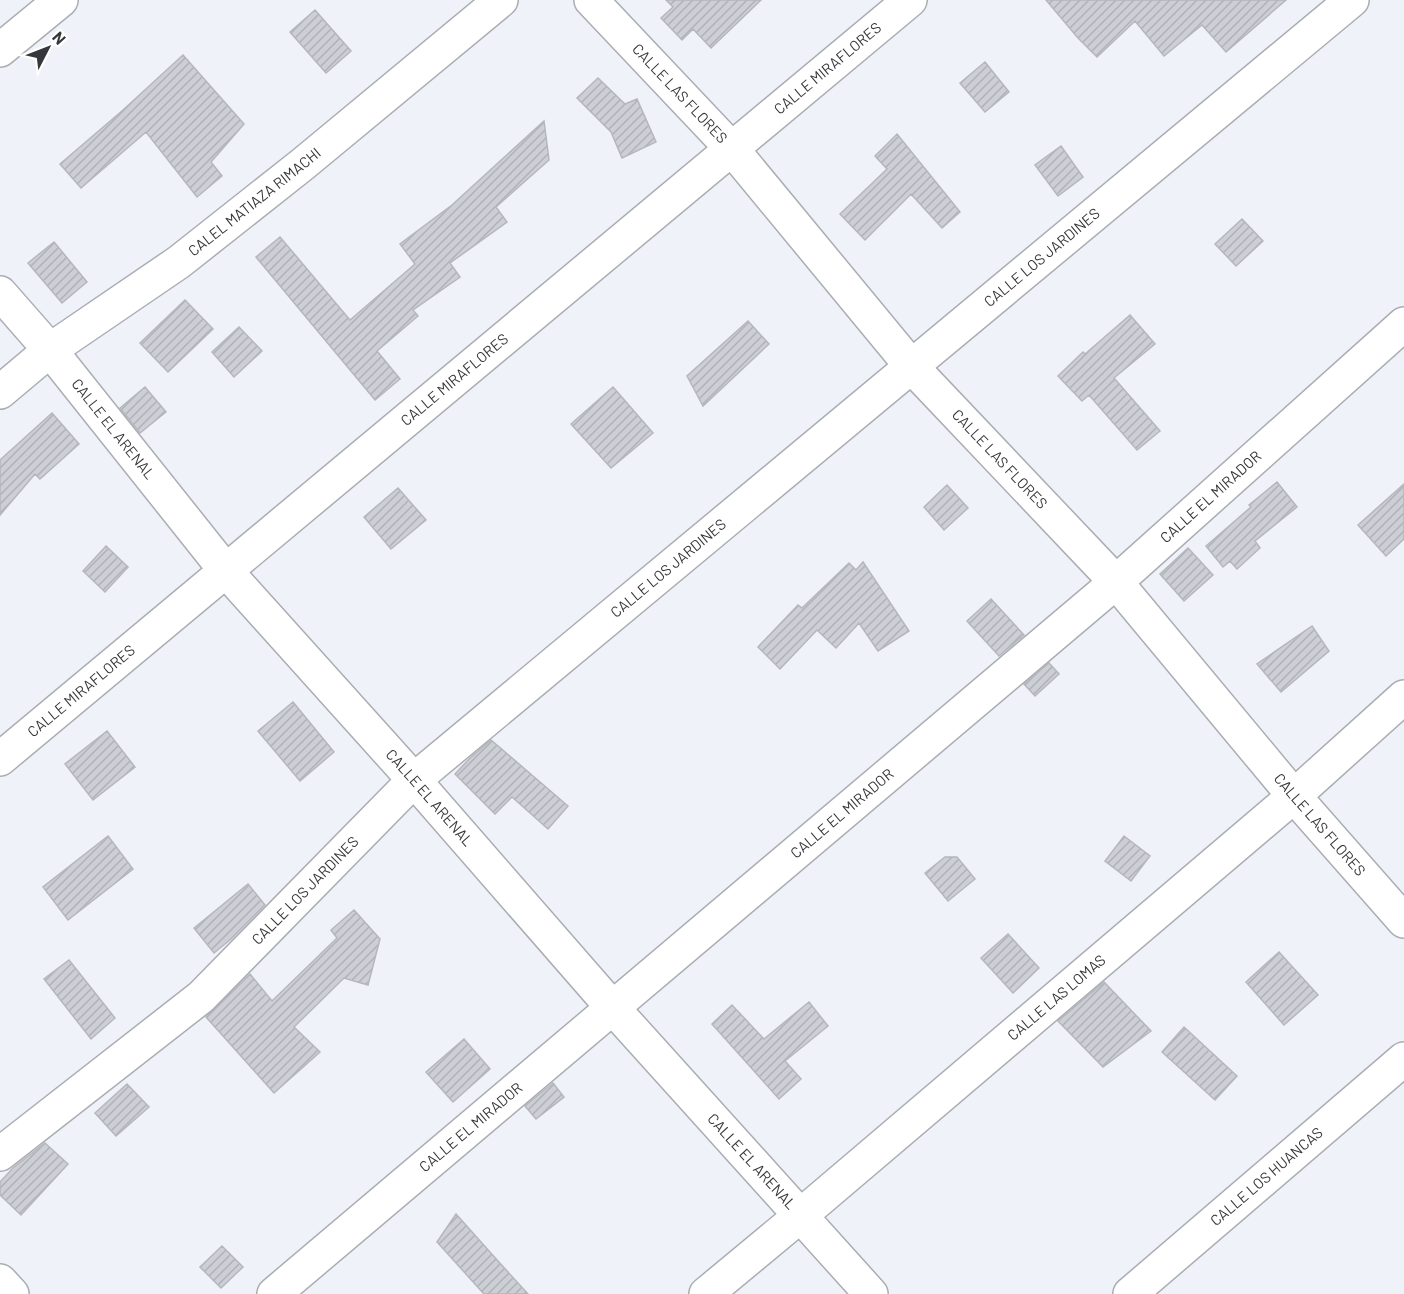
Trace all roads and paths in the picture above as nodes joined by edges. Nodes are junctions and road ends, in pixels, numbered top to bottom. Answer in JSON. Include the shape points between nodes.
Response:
{"nodes":[{"id":1,"x":61,"y":0,"type":"edge"},
{"id":2,"x":501,"y":0,"type":"edge"},
{"id":3,"x":591,"y":0,"type":"edge"},
{"id":4,"x":910,"y":0,"type":"edge"},
{"id":5,"x":1352,"y":0,"type":"edge"},
{"id":6,"x":0,"y":50,"type":"edge"},
{"id":7,"x":732,"y":149,"type":"junction"},
{"id":8,"x":0,"y":294,"type":"edge"},
{"id":9,"x":1404,"y":324,"type":"edge"},
{"id":10,"x":50,"y":350,"type":"junction"},
{"id":11,"x":912,"y":367,"type":"junction"},
{"id":12,"x":0,"y":392,"type":"edge"},
{"id":13,"x":226,"y":571,"type":"junction"},
{"id":14,"x":1116,"y":582,"type":"junction"},
{"id":15,"x":1404,"y":697,"type":"edge"},
{"id":16,"x":0,"y":759,"type":"edge"},
{"id":17,"x":414,"y":780,"type":"junction"},
{"id":18,"x":1294,"y":796,"type":"junction"},
{"id":19,"x":1404,"y":921,"type":"edge"},
{"id":20,"x":612,"y":1007,"type":"junction"},
{"id":21,"x":1404,"y":1059,"type":"edge"},
{"id":22,"x":0,"y":1154,"type":"edge"},
{"id":23,"x":800,"y":1216,"type":"junction"},
{"id":24,"x":0,"y":1281,"type":"edge"},
{"id":25,"x":12,"y":1294,"type":"edge"},
{"id":26,"x":274,"y":1294,"type":"edge"},
{"id":27,"x":706,"y":1294,"type":"edge"},
{"id":28,"x":871,"y":1294,"type":"edge"},
{"id":29,"x":1130,"y":1294,"type":"edge"}],
"edges":[{"from":1,"to":6,"type":"street"},
{"from":2,"to":10,"type":"street","name":"CALEL MATIAZA RIMACHI","via":[[179,262]]},
{"from":3,"to":7,"type":"street","name":"CALLE LAS FLORES"},
{"from":4,"to":7,"type":"street","name":"CALLE MIRAFLORES"},
{"from":5,"to":11,"type":"street","name":"CALLE LOS JARDINES"},
{"from":7,"to":11,"type":"street","name":"CALLE LAS FLORES"},
{"from":7,"to":13,"type":"street","name":"CALLE MIRAFLORES"},
{"from":8,"to":10,"type":"street","name":"CALLE EL ARENAL"},
{"from":9,"to":14,"type":"street","name":"CALLE EL MIRADOR"},
{"from":10,"to":12,"type":"street","name":"CALEL MATIAZA RIMACHI"},
{"from":10,"to":13,"type":"street","name":"CALLE EL ARENAL"},
{"from":11,"to":14,"type":"street","name":"CALLE LAS FLORES"},
{"from":11,"to":17,"type":"street","name":"CALLE LOS JARDINES"},
{"from":13,"to":16,"type":"street","name":"CALLE MIRAFLORES"},
{"from":13,"to":17,"type":"street","name":"CALLE EL ARENAL"},
{"from":14,"to":18,"type":"street","name":"CALLE LAS FLORES"},
{"from":14,"to":20,"type":"street","name":"CALLE EL MIRADOR"},
{"from":15,"to":18,"type":"street","name":"CALLE LAS LOMAS"},
{"from":17,"to":20,"type":"street","name":"CALLE EL ARENAL"},
{"from":17,"to":22,"type":"street","name":"CALLE LOS JARDINES","via":[[201,996]]},
{"from":18,"to":19,"type":"street","name":"CALLE LAS FLORES"},
{"from":18,"to":23,"type":"street","name":"CALLE LAS LOMAS"},
{"from":20,"to":23,"type":"street","name":"CALLE EL ARENAL"},
{"from":20,"to":26,"type":"street","name":"CALLE EL MIRADOR"},
{"from":21,"to":29,"type":"street","name":"CALLE LOS HUANCAS"},
{"from":23,"to":27,"type":"street","name":"CALLE LAS LOMAS"},
{"from":23,"to":28,"type":"street","name":"CALLE EL ARENAL"},
{"from":24,"to":25,"type":"street"}]}
